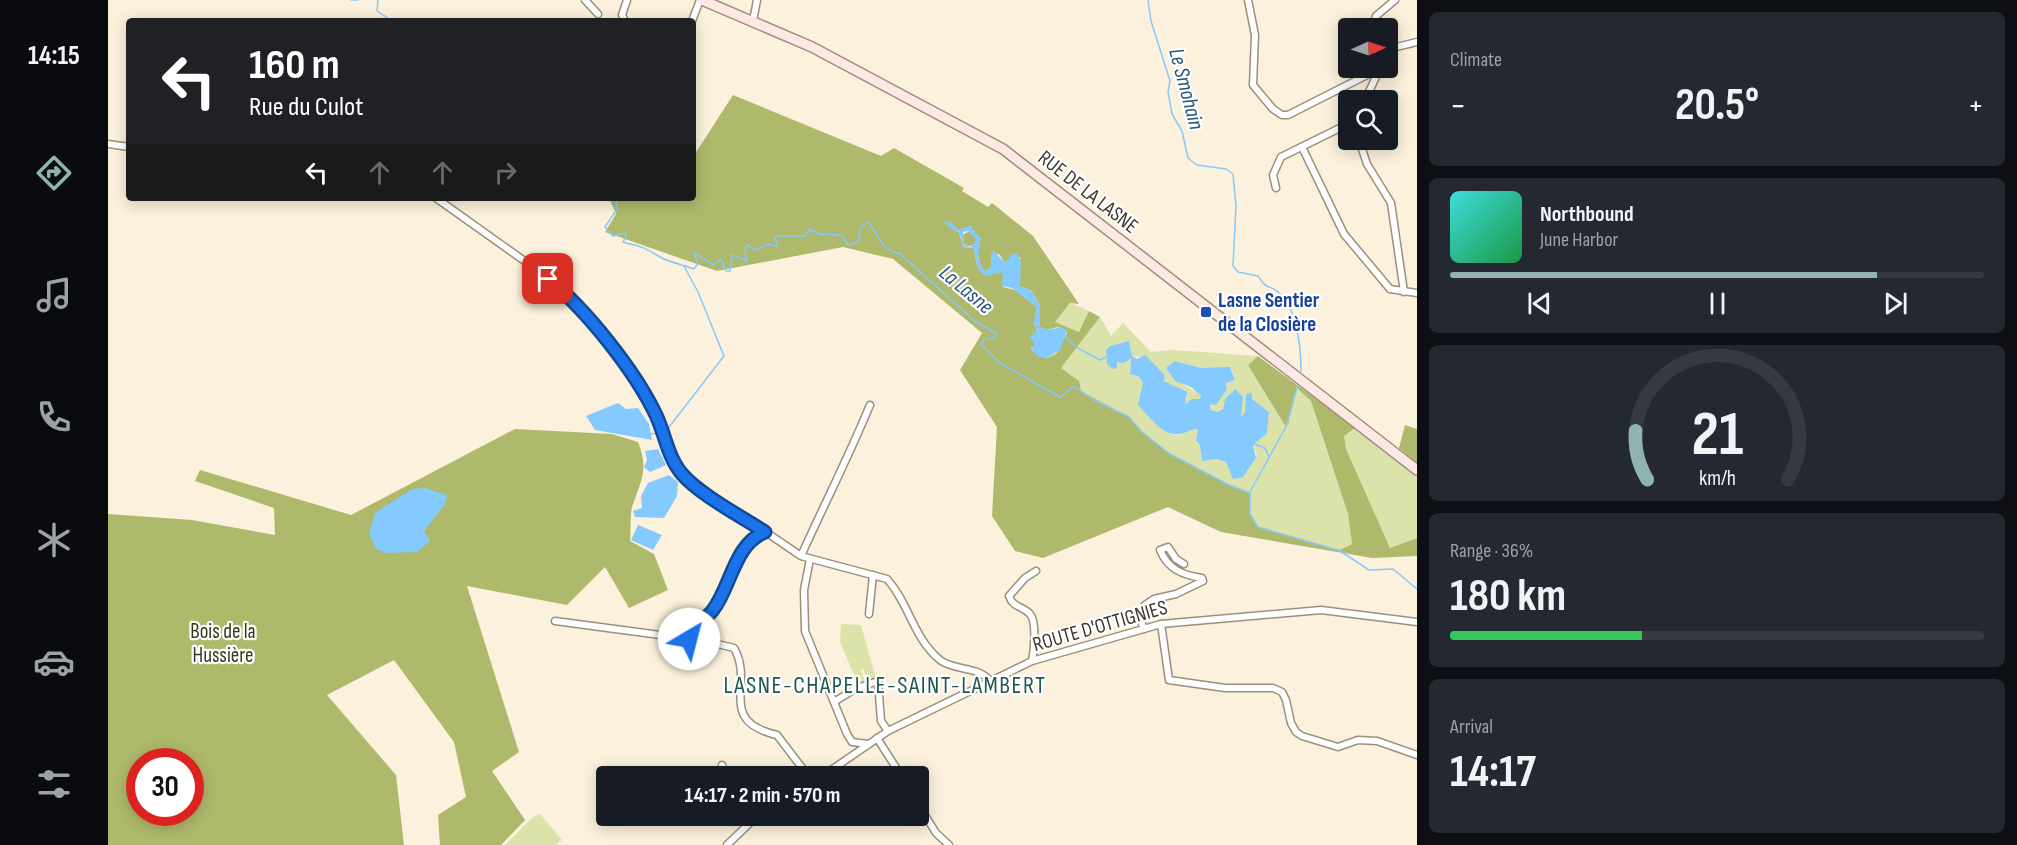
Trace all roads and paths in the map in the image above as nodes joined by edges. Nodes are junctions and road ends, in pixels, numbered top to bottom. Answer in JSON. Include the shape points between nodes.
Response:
{"nodes":[{"id":1,"x":627,"y":0,"type":"edge"},
{"id":2,"x":701,"y":0,"type":"edge"},
{"id":3,"x":757,"y":0,"type":"edge"},
{"id":4,"x":1248,"y":0,"type":"edge"},
{"id":5,"x":1395,"y":0,"type":"edge"},
{"id":6,"x":583,"y":1,"type":"edge"},
{"id":7,"x":598,"y":14,"type":"dead end"},
{"id":8,"x":624,"y":18,"type":"edge"},
{"id":9,"x":693,"y":18,"type":"edge"},
{"id":10,"x":1375,"y":18,"type":"edge"},
{"id":11,"x":753,"y":21,"type":"junction"},
{"id":12,"x":1417,"y":42,"type":"edge"},
{"id":13,"x":1398,"y":47,"type":"edge"},
{"id":14,"x":1361,"y":78,"type":"edge"},
{"id":15,"x":1338,"y":129,"type":"edge"},
{"id":16,"x":108,"y":144,"type":"edge"},
{"id":17,"x":126,"y":147,"type":"edge"},
{"id":18,"x":1302,"y":147,"type":"junction"},
{"id":19,"x":1362,"y":150,"type":"edge"},
{"id":20,"x":1276,"y":188,"type":"dead end"},
{"id":21,"x":440,"y":201,"type":"edge"},
{"id":22,"x":1404,"y":292,"type":"junction"},
{"id":23,"x":1417,"y":293,"type":"edge"},
{"id":24,"x":870,"y":405,"type":"dead end"},
{"id":25,"x":1417,"y":470,"type":"edge"},
{"id":26,"x":765,"y":532,"type":"junction"},
{"id":27,"x":801,"y":556,"type":"junction"},
{"id":28,"x":810,"y":559,"type":"junction"},
{"id":29,"x":1185,"y":564,"type":"dead end"},
{"id":30,"x":1036,"y":570,"type":"dead end"},
{"id":31,"x":873,"y":575,"type":"junction"},
{"id":32,"x":868,"y":614,"type":"dead end"},
{"id":33,"x":555,"y":621,"type":"dead end"},
{"id":34,"x":1417,"y":622,"type":"edge"},
{"id":35,"x":1161,"y":624,"type":"junction"},
{"id":36,"x":1144,"y":629,"type":"junction"},
{"id":37,"x":689,"y":639,"type":"junction"},
{"id":38,"x":1032,"y":662,"type":"junction"},
{"id":39,"x":990,"y":681,"type":"junction"},
{"id":40,"x":834,"y":702,"type":"junction"},
{"id":41,"x":888,"y":731,"type":"junction"},
{"id":42,"x":877,"y":738,"type":"junction"},
{"id":43,"x":852,"y":742,"type":"junction"},
{"id":44,"x":868,"y":744,"type":"junction"},
{"id":45,"x":857,"y":753,"type":"junction"},
{"id":46,"x":1417,"y":755,"type":"edge"},
{"id":47,"x":800,"y":766,"type":"edge"},
{"id":48,"x":838,"y":766,"type":"edge"},
{"id":49,"x":895,"y":766,"type":"edge"},
{"id":50,"x":929,"y":822,"type":"edge"},
{"id":51,"x":747,"y":826,"type":"edge"},
{"id":52,"x":727,"y":845,"type":"edge"},
{"id":53,"x":949,"y":845,"type":"edge"}],
"edges":[{"from":1,"to":8,"type":"street"},
{"from":2,"to":9,"type":"street","name":"RUE DE LA LASNE"},
{"from":2,"to":11,"type":"street","name":"RUE DE LA LASNE"},
{"from":3,"to":11,"type":"street"},
{"from":4,"to":14,"type":"street","via":[[1255,35],[1253,85],[1279,114],[1288,115]]},
{"from":5,"to":10,"type":"street"},
{"from":6,"to":7,"type":"street"},
{"from":11,"to":25,"type":"street","name":"RUE DE LA LASNE","via":[[848,65],[1003,149]]},
{"from":12,"to":13,"type":"street"},
{"from":15,"to":18,"type":"street"},
{"from":16,"to":17,"type":"street"},
{"from":18,"to":20,"type":"street","via":[[1278,161],[1273,174]]},
{"from":18,"to":22,"type":"street","via":[[1344,234],[1383,283]]},
{"from":19,"to":22,"type":"street","via":[[1391,202]]},
{"from":21,"to":26,"type":"street","via":[[569,297],[645,394],[681,473]]},
{"from":22,"to":23,"type":"street"},
{"from":24,"to":27,"type":"street"},
{"from":26,"to":27,"type":"street"},
{"from":26,"to":37,"type":"street","via":[[752,540],[714,609]]},
{"from":27,"to":28,"type":"street"},
{"from":28,"to":31,"type":"street"},
{"from":28,"to":40,"type":"street","via":[[804,590],[805,631]]},
{"from":29,"to":36,"type":"street","via":[[1168,547],[1160,550],[1164,561],[1176,571],[1203,581],[1145,605],[1139,616]]},
{"from":30,"to":38,"type":"street","via":[[1009,596],[1014,605],[1033,619]]},
{"from":31,"to":32,"type":"street"},
{"from":31,"to":39,"type":"street","via":[[887,579],[894,587],[923,643],[941,661],[977,672]]},
{"from":33,"to":37,"type":"street"},
{"from":34,"to":35,"type":"street","name":"ROUTE D'OTTIGNIES","via":[[1321,610]]},
{"from":35,"to":36,"type":"street","name":"ROUTE D'OTTIGNIES"},
{"from":35,"to":46,"type":"street","via":[[1169,680],[1225,688],[1273,688],[1282,692],[1291,723],[1302,736],[1338,747],[1358,740],[1377,741]]},
{"from":36,"to":38,"type":"street","name":"ROUTE D'OTTIGNIES"},
{"from":37,"to":47,"type":"street","via":[[734,648],[742,665],[739,697],[745,717],[759,730],[777,735]]},
{"from":38,"to":39,"type":"street","name":"ROUTE D'OTTIGNIES"},
{"from":39,"to":41,"type":"street","name":"ROUTE D'OTTIGNIES"},
{"from":40,"to":41,"type":"street","via":[[878,681],[881,721]]},
{"from":40,"to":43,"type":"street"},
{"from":41,"to":42,"type":"street","name":"ROUTE D'OTTIGNIES"},
{"from":42,"to":44,"type":"street","name":"ROUTE D'OTTIGNIES"},
{"from":42,"to":49,"type":"street"},
{"from":43,"to":44,"type":"street"},
{"from":43,"to":45,"type":"street"},
{"from":44,"to":45,"type":"street","name":"ROUTE D'OTTIGNIES"},
{"from":45,"to":48,"type":"street","name":"ROUTE D'OTTIGNIES"},
{"from":50,"to":53,"type":"street"},
{"from":51,"to":52,"type":"street"}]}
